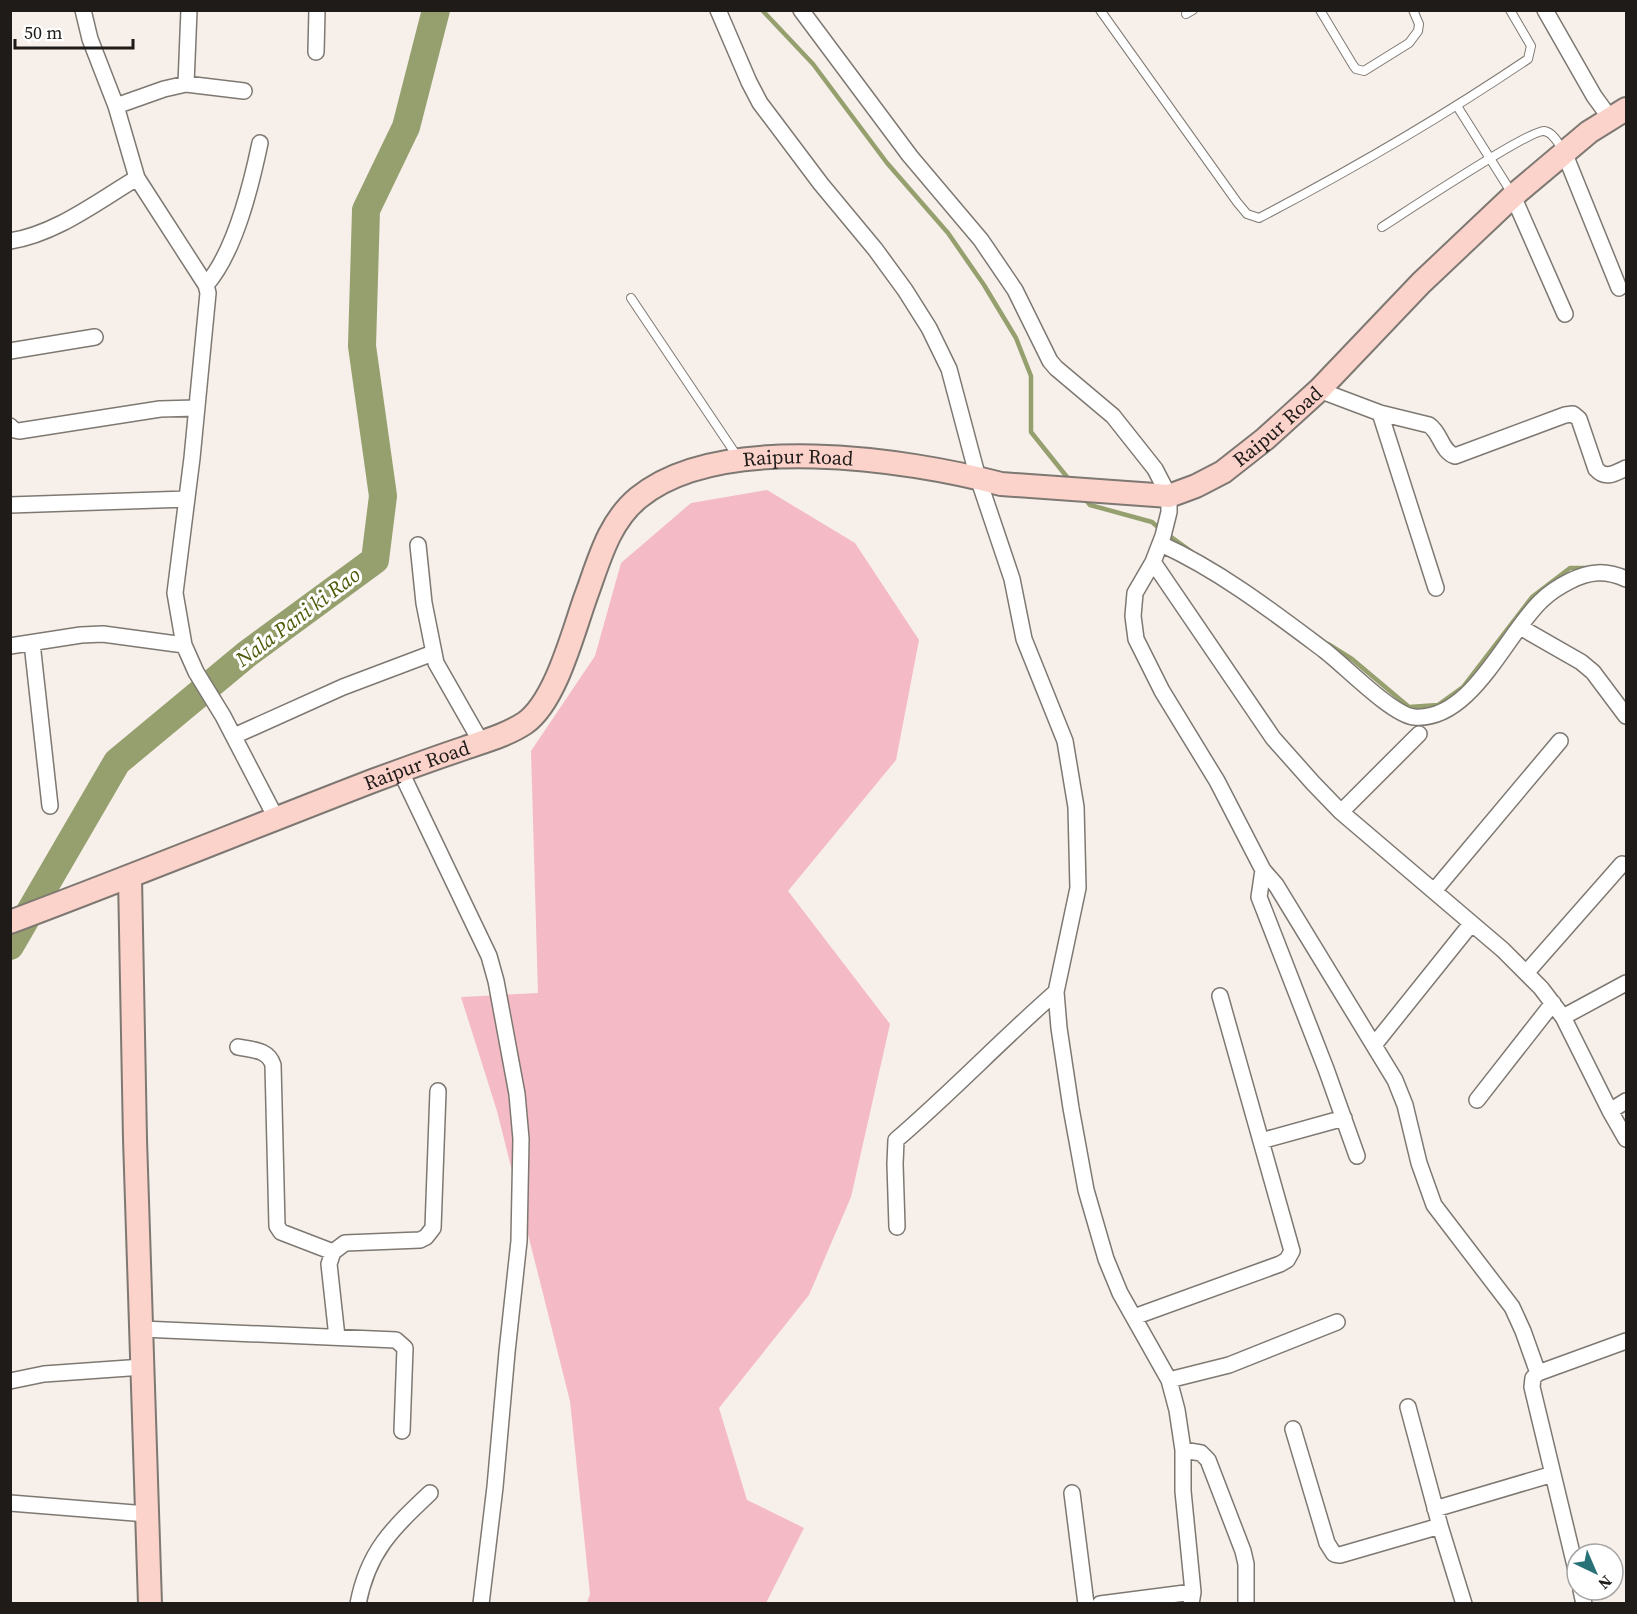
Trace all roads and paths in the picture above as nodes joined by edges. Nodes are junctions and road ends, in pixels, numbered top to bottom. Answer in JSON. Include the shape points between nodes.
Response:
{"nodes":[{"id":1,"x":83,"y":10,"type":"edge"},
{"id":2,"x":189,"y":10,"type":"edge"},
{"id":3,"x":317,"y":10,"type":"edge"},
{"id":4,"x":718,"y":10,"type":"edge"},
{"id":5,"x":801,"y":10,"type":"edge"},
{"id":6,"x":1100,"y":10,"type":"edge"},
{"id":7,"x":1320,"y":10,"type":"edge"},
{"id":8,"x":1413,"y":10,"type":"edge"},
{"id":9,"x":1510,"y":10,"type":"edge"},
{"id":10,"x":1545,"y":10,"type":"edge"},
{"id":11,"x":316,"y":52,"type":"dead end"},
{"id":12,"x":186,"y":84,"type":"junction"},
{"id":13,"x":244,"y":91,"type":"dead end"},
{"id":14,"x":116,"y":106,"type":"junction"},
{"id":15,"x":1457,"y":106,"type":"junction"},
{"id":16,"x":1618,"y":113,"type":"edge"},
{"id":17,"x":260,"y":143,"type":"dead end"},
{"id":18,"x":1564,"y":152,"type":"junction"},
{"id":19,"x":1490,"y":159,"type":"junction"},
{"id":20,"x":138,"y":178,"type":"junction"},
{"id":21,"x":1513,"y":196,"type":"junction"},
{"id":22,"x":1382,"y":227,"type":"dead end"},
{"id":23,"x":10,"y":241,"type":"edge"},
{"id":24,"x":206,"y":285,"type":"junction"},
{"id":25,"x":1619,"y":288,"type":"dead end"},
{"id":26,"x":631,"y":298,"type":"dead end"},
{"id":27,"x":1565,"y":314,"type":"dead end"},
{"id":28,"x":95,"y":337,"type":"dead end"},
{"id":29,"x":10,"y":351,"type":"edge"},
{"id":30,"x":1319,"y":390,"type":"junction"},
{"id":31,"x":196,"y":408,"type":"junction"},
{"id":32,"x":1380,"y":413,"type":"junction"},
{"id":33,"x":10,"y":426,"type":"edge"},
{"id":34,"x":740,"y":460,"type":"junction"},
{"id":35,"x":1626,"y":468,"type":"edge"},
{"id":36,"x":978,"y":478,"type":"junction"},
{"id":37,"x":1168,"y":496,"type":"junction"},
{"id":38,"x":187,"y":499,"type":"junction"},
{"id":39,"x":10,"y":505,"type":"edge"},
{"id":40,"x":1164,"y":535,"type":"junction"},
{"id":41,"x":418,"y":545,"type":"dead end"},
{"id":42,"x":1153,"y":562,"type":"junction"},
{"id":43,"x":1626,"y":579,"type":"edge"},
{"id":44,"x":1436,"y":588,"type":"dead end"},
{"id":45,"x":1520,"y":627,"type":"junction"},
{"id":46,"x":32,"y":643,"type":"junction"},
{"id":47,"x":184,"y":645,"type":"junction"},
{"id":48,"x":10,"y":646,"type":"edge"},
{"id":49,"x":433,"y":653,"type":"junction"},
{"id":50,"x":1626,"y":716,"type":"edge"},
{"id":51,"x":1419,"y":734,"type":"dead end"},
{"id":52,"x":234,"y":736,"type":"junction"},
{"id":53,"x":1560,"y":741,"type":"dead end"},
{"id":54,"x":481,"y":742,"type":"junction"},
{"id":55,"x":400,"y":770,"type":"junction"},
{"id":56,"x":50,"y":806,"type":"dead end"},
{"id":57,"x":1341,"y":812,"type":"junction"},
{"id":58,"x":276,"y":818,"type":"junction"},
{"id":59,"x":1623,"y":864,"type":"dead end"},
{"id":60,"x":1263,"y":870,"type":"junction"},
{"id":61,"x":130,"y":877,"type":"junction"},
{"id":62,"x":1434,"y":891,"type":"junction"},
{"id":63,"x":10,"y":922,"type":"edge"},
{"id":64,"x":1471,"y":924,"type":"junction"},
{"id":65,"x":1527,"y":972,"type":"junction"},
{"id":66,"x":1626,"y":983,"type":"edge"},
{"id":67,"x":1056,"y":992,"type":"junction"},
{"id":68,"x":1220,"y":996,"type":"dead end"},
{"id":69,"x":1553,"y":1003,"type":"junction"},
{"id":70,"x":1563,"y":1017,"type":"junction"},
{"id":71,"x":1374,"y":1045,"type":"junction"},
{"id":72,"x":238,"y":1047,"type":"dead end"},
{"id":73,"x":438,"y":1091,"type":"dead end"},
{"id":74,"x":1477,"y":1100,"type":"dead end"},
{"id":75,"x":1626,"y":1101,"type":"edge"},
{"id":76,"x":1610,"y":1111,"type":"junction"},
{"id":77,"x":1344,"y":1118,"type":"junction"},
{"id":78,"x":1626,"y":1139,"type":"edge"},
{"id":79,"x":1261,"y":1141,"type":"junction"},
{"id":80,"x":1357,"y":1156,"type":"dead end"},
{"id":81,"x":897,"y":1227,"type":"dead end"},
{"id":82,"x":333,"y":1252,"type":"junction"},
{"id":83,"x":1134,"y":1317,"type":"junction"},
{"id":84,"x":1337,"y":1322,"type":"dead end"},
{"id":85,"x":142,"y":1329,"type":"junction"},
{"id":86,"x":338,"y":1337,"type":"junction"},
{"id":87,"x":1626,"y":1341,"type":"edge"},
{"id":88,"x":143,"y":1367,"type":"junction"},
{"id":89,"x":1538,"y":1373,"type":"junction"},
{"id":90,"x":1169,"y":1380,"type":"junction"},
{"id":91,"x":10,"y":1381,"type":"edge"},
{"id":92,"x":1408,"y":1407,"type":"dead end"},
{"id":93,"x":1293,"y":1429,"type":"dead end"},
{"id":94,"x":402,"y":1431,"type":"dead end"},
{"id":95,"x":1183,"y":1449,"type":"junction"},
{"id":96,"x":1553,"y":1474,"type":"junction"},
{"id":97,"x":1072,"y":1492,"type":"dead end"},
{"id":98,"x":430,"y":1493,"type":"dead end"},
{"id":99,"x":10,"y":1503,"type":"edge"},
{"id":100,"x":1435,"y":1509,"type":"junction"},
{"id":101,"x":147,"y":1514,"type":"junction"},
{"id":102,"x":1440,"y":1526,"type":"junction"},
{"id":103,"x":1569,"y":1542,"type":"edge"},
{"id":104,"x":1192,"y":1598,"type":"edge"},
{"id":105,"x":150,"y":1604,"type":"edge"},
{"id":106,"x":358,"y":1604,"type":"edge"},
{"id":107,"x":481,"y":1604,"type":"edge"},
{"id":108,"x":1086,"y":1604,"type":"edge"},
{"id":109,"x":1100,"y":1604,"type":"edge"},
{"id":110,"x":1246,"y":1604,"type":"edge"},
{"id":111,"x":1464,"y":1604,"type":"edge"}],
"edges":[{"from":1,"to":14,"type":"street"},
{"from":2,"to":12,"type":"street"},
{"from":3,"to":11,"type":"street"},
{"from":4,"to":36,"type":"street","via":[[760,103],[875,249],[929,328],[949,369]]},
{"from":5,"to":37,"type":"street","via":[[910,156],[981,240],[1015,290],[1050,361],[1113,416],[1155,469]]},
{"from":6,"to":15,"type":"lane","via":[[1237,202],[1253,217],[1259,218],[1323,185]]},
{"from":7,"to":8,"type":"lane","via":[[1353,65],[1360,70],[1369,69],[1414,38],[1419,24]]},
{"from":9,"to":15,"type":"lane","via":[[1531,46],[1528,59]]},
{"from":10,"to":16,"type":"street","via":[[1594,96]]},
{"from":12,"to":13,"type":"street"},
{"from":12,"to":14,"type":"street"},
{"from":14,"to":20,"type":"street"},
{"from":15,"to":19,"type":"lane"},
{"from":16,"to":18,"type":"main road","name":"Raipur Road"},
{"from":17,"to":24,"type":"street","via":[[254,174],[228,250]]},
{"from":18,"to":19,"type":"lane","via":[[1543,131]]},
{"from":18,"to":21,"type":"main road","name":"Raipur Road"},
{"from":18,"to":25,"type":"street"},
{"from":19,"to":21,"type":"lane"},
{"from":19,"to":22,"type":"lane"},
{"from":20,"to":23,"type":"street","via":[[59,224]]},
{"from":20,"to":24,"type":"street"},
{"from":21,"to":27,"type":"street"},
{"from":21,"to":30,"type":"main road","name":"Raipur Road","via":[[1421,283]]},
{"from":24,"to":31,"type":"street","via":[[208,301]]},
{"from":26,"to":34,"type":"lane"},
{"from":28,"to":29,"type":"street"},
{"from":30,"to":32,"type":"street"},
{"from":30,"to":37,"type":"main road","name":"Raipur Road","via":[[1223,472]]},
{"from":31,"to":33,"type":"street","via":[[160,409],[20,431]]},
{"from":31,"to":38,"type":"street"},
{"from":32,"to":35,"type":"street","via":[[1429,424],[1446,450],[1455,456],[1573,414],[1579,419],[1596,469],[1608,476]]},
{"from":32,"to":44,"type":"street"},
{"from":34,"to":36,"type":"main road","name":"Raipur Road","via":[[874,459]]},
{"from":34,"to":54,"type":"main road","name":"Raipur Road","via":[[696,469],[638,498],[605,543],[547,699],[525,722]]},
{"from":36,"to":37,"type":"main road","name":"Raipur Road","via":[[1001,484]]},
{"from":36,"to":67,"type":"street","via":[[1012,579],[1024,639],[1065,741],[1076,807],[1078,888]]},
{"from":37,"to":40,"type":"street"},
{"from":38,"to":39,"type":"street"},
{"from":38,"to":47,"type":"street","via":[[176,593]]},
{"from":40,"to":42,"type":"street"},
{"from":40,"to":45,"type":"street","via":[[1326,651],[1406,715],[1431,715],[1462,699]]},
{"from":41,"to":49,"type":"street"},
{"from":42,"to":57,"type":"street","via":[[1272,738]]},
{"from":42,"to":60,"type":"street","via":[[1135,593],[1136,639]]},
{"from":43,"to":45,"type":"street","via":[[1609,573],[1582,575],[1544,598]]},
{"from":45,"to":50,"type":"street","via":[[1593,672]]},
{"from":46,"to":47,"type":"street","via":[[103,634]]},
{"from":46,"to":48,"type":"street"},
{"from":46,"to":56,"type":"street"},
{"from":47,"to":52,"type":"street"},
{"from":49,"to":52,"type":"street","via":[[343,687]]},
{"from":49,"to":54,"type":"street"},
{"from":51,"to":57,"type":"street"},
{"from":52,"to":58,"type":"street"},
{"from":53,"to":62,"type":"street"},
{"from":54,"to":55,"type":"main road","name":"Raipur Road"},
{"from":55,"to":58,"type":"main road","name":"Raipur Road"},
{"from":55,"to":107,"type":"street","via":[[489,956],[515,1082],[521,1139],[519,1241]]},
{"from":57,"to":62,"type":"street"},
{"from":58,"to":61,"type":"main road","name":"Raipur Road"},
{"from":59,"to":65,"type":"street"},
{"from":60,"to":71,"type":"street"},
{"from":60,"to":77,"type":"street","via":[[1259,897]]},
{"from":61,"to":63,"type":"main road","name":"Raipur Road"},
{"from":61,"to":85,"type":"main road"},
{"from":62,"to":64,"type":"street"},
{"from":64,"to":65,"type":"street"},
{"from":64,"to":71,"type":"street"},
{"from":65,"to":69,"type":"street"},
{"from":66,"to":70,"type":"street"},
{"from":67,"to":81,"type":"street","via":[[896,1140]]},
{"from":67,"to":83,"type":"street","via":[[1086,1190],[1106,1259]]},
{"from":68,"to":79,"type":"street"},
{"from":69,"to":70,"type":"street"},
{"from":69,"to":74,"type":"street"},
{"from":70,"to":76,"type":"street"},
{"from":71,"to":89,"type":"street","via":[[1401,1093],[1434,1204],[1512,1307]]},
{"from":72,"to":82,"type":"street","via":[[263,1052],[273,1065],[277,1226],[281,1232]]},
{"from":73,"to":82,"type":"street","via":[[434,1216],[430,1233],[420,1240],[345,1243]]},
{"from":75,"to":76,"type":"street"},
{"from":76,"to":78,"type":"street"},
{"from":77,"to":79,"type":"street"},
{"from":77,"to":80,"type":"street"},
{"from":79,"to":83,"type":"street","via":[[1291,1245],[1290,1255],[1280,1264]]},
{"from":82,"to":86,"type":"street","via":[[329,1264]]},
{"from":83,"to":90,"type":"street"},
{"from":84,"to":90,"type":"street","via":[[1229,1365]]},
{"from":85,"to":86,"type":"street"},
{"from":85,"to":88,"type":"main road"},
{"from":86,"to":94,"type":"street","via":[[396,1340],[403,1345]]},
{"from":87,"to":89,"type":"street"},
{"from":88,"to":91,"type":"street","via":[[44,1374]]},
{"from":88,"to":101,"type":"main road"},
{"from":89,"to":96,"type":"street","via":[[1532,1387]]},
{"from":90,"to":95,"type":"street"},
{"from":92,"to":100,"type":"street"},
{"from":93,"to":102,"type":"street","via":[[1327,1543],[1334,1554]]},
{"from":95,"to":104,"type":"street"},
{"from":95,"to":110,"type":"street","via":[[1201,1453],[1208,1460],[1243,1551]]},
{"from":96,"to":100,"type":"street"},
{"from":96,"to":103,"type":"street"},
{"from":97,"to":108,"type":"street"},
{"from":98,"to":106,"type":"street","via":[[377,1550],[363,1579]]},
{"from":99,"to":101,"type":"street"},
{"from":100,"to":102,"type":"street"},
{"from":101,"to":105,"type":"main road"},
{"from":102,"to":111,"type":"street"},
{"from":104,"to":109,"type":"street"}]}
